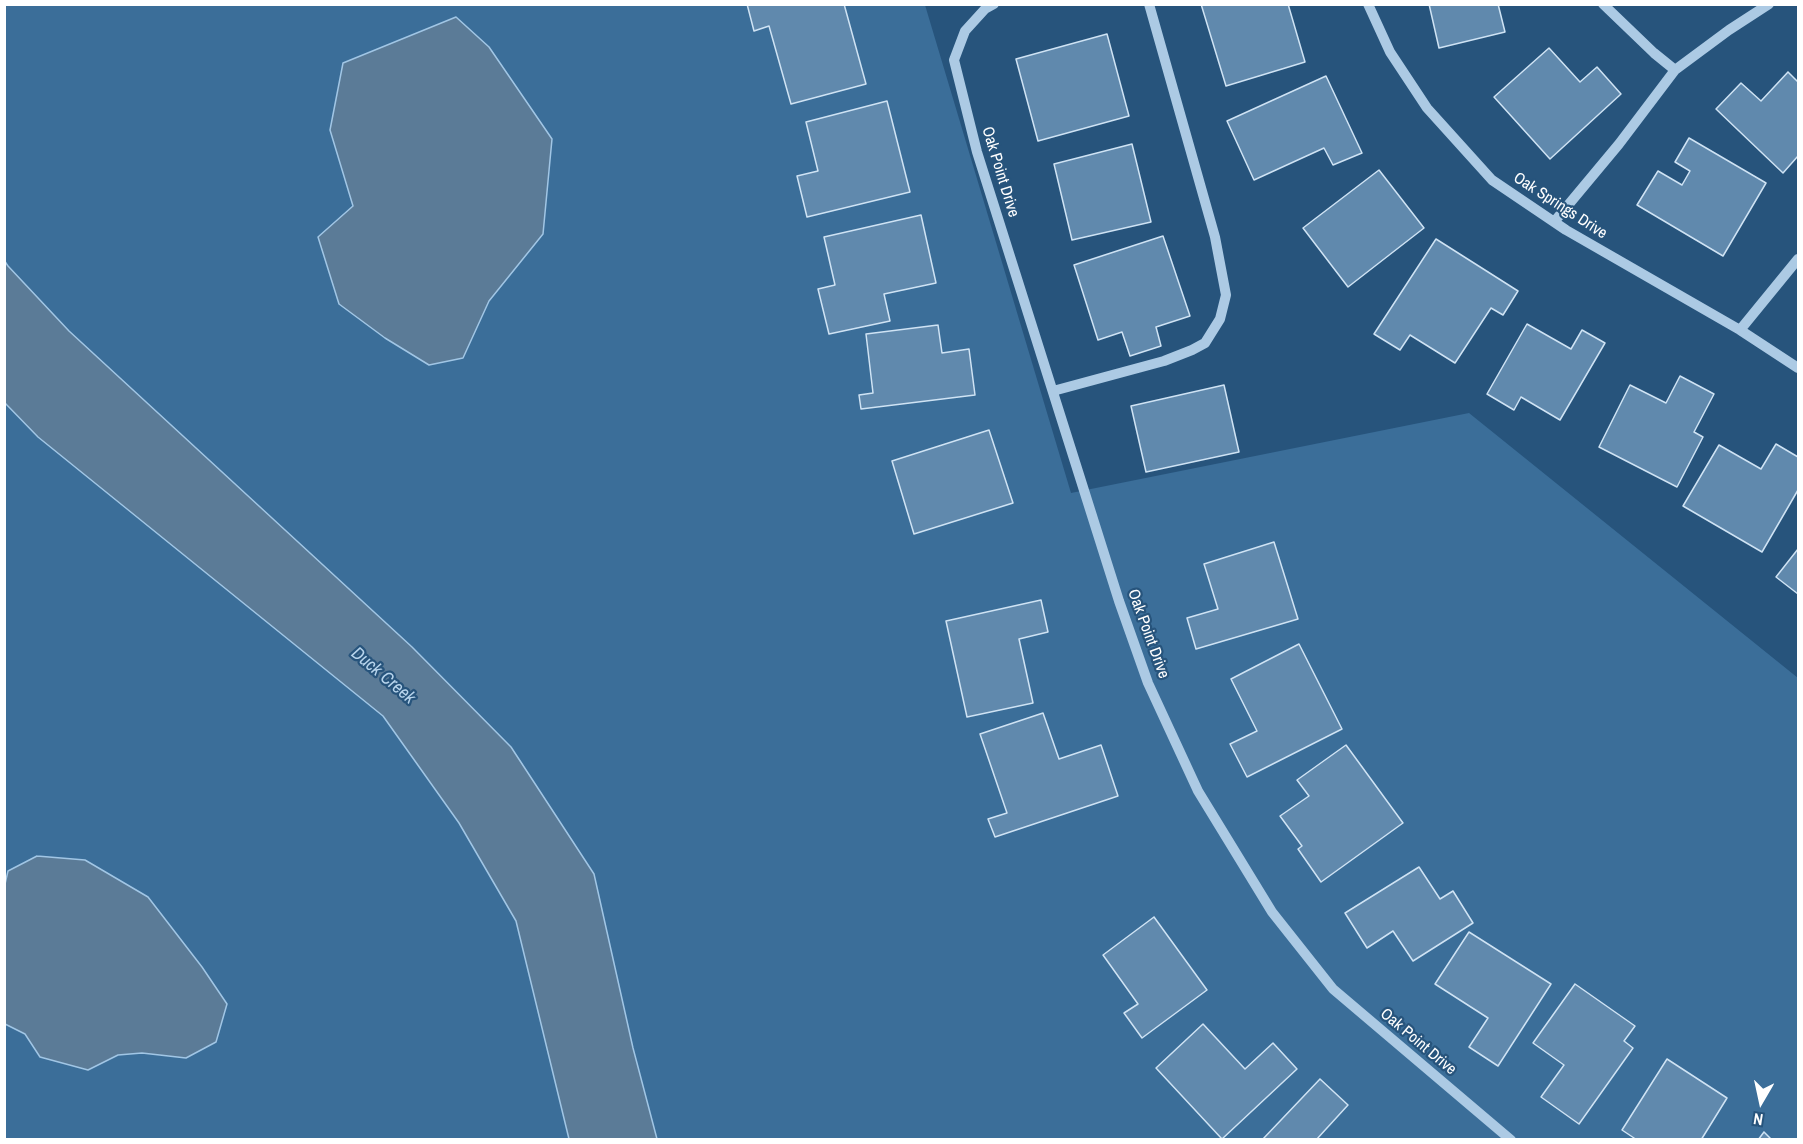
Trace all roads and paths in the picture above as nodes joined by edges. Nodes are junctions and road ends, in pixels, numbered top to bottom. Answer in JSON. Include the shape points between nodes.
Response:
{"nodes":[{"id":1,"x":994,"y":4,"type":"edge"},
{"id":2,"x":1149,"y":4,"type":"edge"},
{"id":3,"x":1368,"y":4,"type":"edge"},
{"id":4,"x":1603,"y":4,"type":"edge"},
{"id":5,"x":1770,"y":4,"type":"edge"},
{"id":6,"x":1676,"y":70,"type":"junction"},
{"id":7,"x":1554,"y":222,"type":"junction"},
{"id":8,"x":1798,"y":259,"type":"edge"},
{"id":9,"x":1740,"y":330,"type":"junction"},
{"id":10,"x":1798,"y":368,"type":"edge"},
{"id":11,"x":1053,"y":391,"type":"junction"},
{"id":12,"x":1511,"y":1140,"type":"edge"}],
"edges":[{"from":1,"to":11,"type":"street","name":"Oak Point Drive","via":[[964,31],[954,60],[977,152]]},
{"from":2,"to":11,"type":"street","via":[[1215,237],[1226,295],[1220,319],[1205,343],[1164,361]]},
{"from":3,"to":7,"type":"street","name":"Oak Springs Drive","via":[[1390,52],[1427,108],[1492,180]]},
{"from":4,"to":6,"type":"street"},
{"from":5,"to":6,"type":"street"},
{"from":6,"to":7,"type":"street"},
{"from":7,"to":9,"type":"street","name":"Oak Springs Drive"},
{"from":8,"to":9,"type":"street"},
{"from":9,"to":10,"type":"street","name":"Oak Springs Drive"},
{"from":11,"to":12,"type":"street","name":"Oak Point Drive","via":[[1148,683],[1198,791],[1272,912],[1333,989]]}]}
